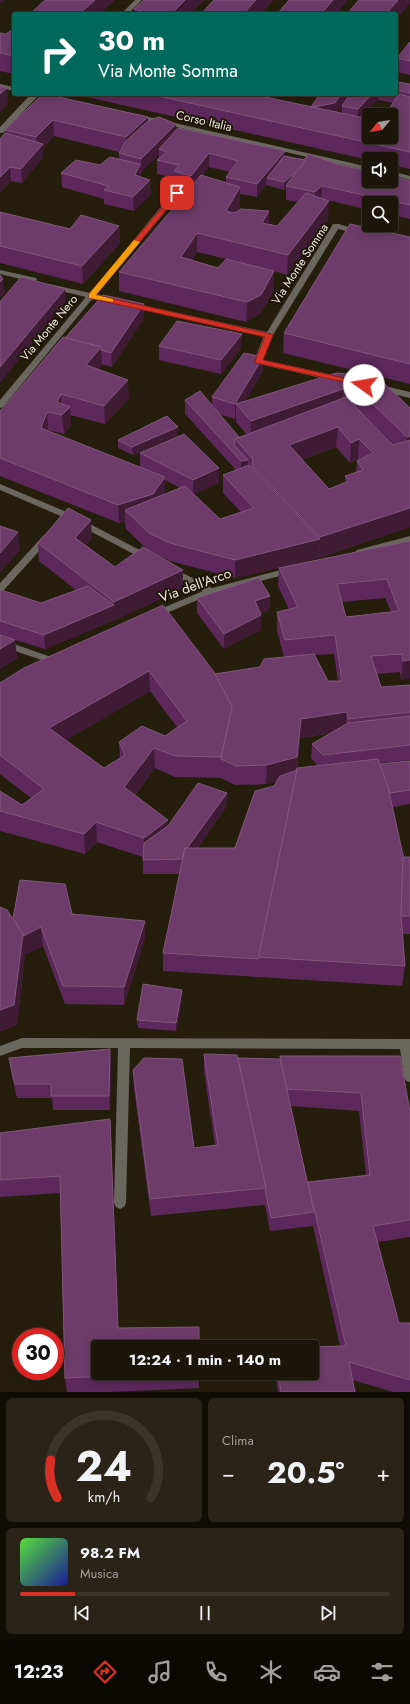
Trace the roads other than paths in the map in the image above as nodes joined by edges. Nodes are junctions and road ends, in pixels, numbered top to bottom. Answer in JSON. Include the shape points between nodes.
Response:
{"nodes":[{"id":1,"x":139,"y":0,"type":"edge"},
{"id":2,"x":126,"y":12,"type":"edge"},
{"id":3,"x":0,"y":86,"type":"edge"},
{"id":4,"x":12,"y":89,"type":"edge"},
{"id":5,"x":33,"y":96,"type":"edge"},
{"id":6,"x":44,"y":96,"type":"edge"},
{"id":7,"x":67,"y":101,"type":"edge"},
{"id":8,"x":129,"y":115,"type":"edge"},
{"id":9,"x":0,"y":131,"type":"edge"},
{"id":10,"x":362,"y":167,"type":"edge"},
{"id":11,"x":398,"y":175,"type":"edge"},
{"id":12,"x":410,"y":178,"type":"edge"},
{"id":13,"x":177,"y":193,"type":"dead end"},
{"id":14,"x":366,"y":233,"type":"edge"},
{"id":15,"x":0,"y":272,"type":"edge"},
{"id":16,"x":91,"y":296,"type":"junction"},
{"id":17,"x":269,"y":335,"type":"junction"},
{"id":18,"x":349,"y":382,"type":"edge"},
{"id":19,"x":372,"y":387,"type":"edge"},
{"id":20,"x":410,"y":395,"type":"edge"},
{"id":21,"x":0,"y":405,"type":"edge"},
{"id":22,"x":0,"y":486,"type":"edge"},
{"id":23,"x":51,"y":532,"type":"edge"},
{"id":24,"x":410,"y":539,"type":"edge"},
{"id":25,"x":349,"y":555,"type":"edge"},
{"id":26,"x":303,"y":567,"type":"edge"},
{"id":27,"x":0,"y":589,"type":"edge"},
{"id":28,"x":211,"y":591,"type":"junction"},
{"id":29,"x":147,"y":618,"type":"edge"},
{"id":30,"x":0,"y":642,"type":"edge"},
{"id":31,"x":34,"y":667,"type":"edge"},
{"id":32,"x":124,"y":1043,"type":"junction"},
{"id":33,"x":408,"y":1044,"type":"edge"},
{"id":34,"x":0,"y":1051,"type":"edge"},
{"id":35,"x":410,"y":1077,"type":"edge"},
{"id":36,"x":120,"y":1203,"type":"dead end"}],
"edges":[{"from":1,"to":2,"type":"street"},
{"from":3,"to":4,"type":"street"},
{"from":5,"to":9,"type":"street"},
{"from":6,"to":7,"type":"street"},
{"from":8,"to":10,"type":"street","name":"Corso Italia"},
{"from":11,"to":12,"type":"street"},
{"from":13,"to":16,"type":"street","name":"Via Monte Nero"},
{"from":14,"to":17,"type":"street","name":"Via Monte Somma","via":[[336,226]]},
{"from":15,"to":16,"type":"street"},
{"from":16,"to":17,"type":"street"},
{"from":16,"to":21,"type":"street","name":"Via Monte Nero"},
{"from":17,"to":18,"type":"street","name":"Via Monte Somma","via":[[258,361]]},
{"from":19,"to":20,"type":"street"},
{"from":22,"to":28,"type":"street"},
{"from":23,"to":27,"type":"street"},
{"from":24,"to":25,"type":"street"},
{"from":26,"to":28,"type":"street","name":"Via dell'Arco"},
{"from":28,"to":29,"type":"street","name":"Via dell'Arco"},
{"from":30,"to":31,"type":"street","via":[[51,658]]},
{"from":32,"to":33,"type":"street"},
{"from":32,"to":34,"type":"street","via":[[22,1043]]},
{"from":32,"to":36,"type":"street"},
{"from":33,"to":35,"type":"street"}]}
